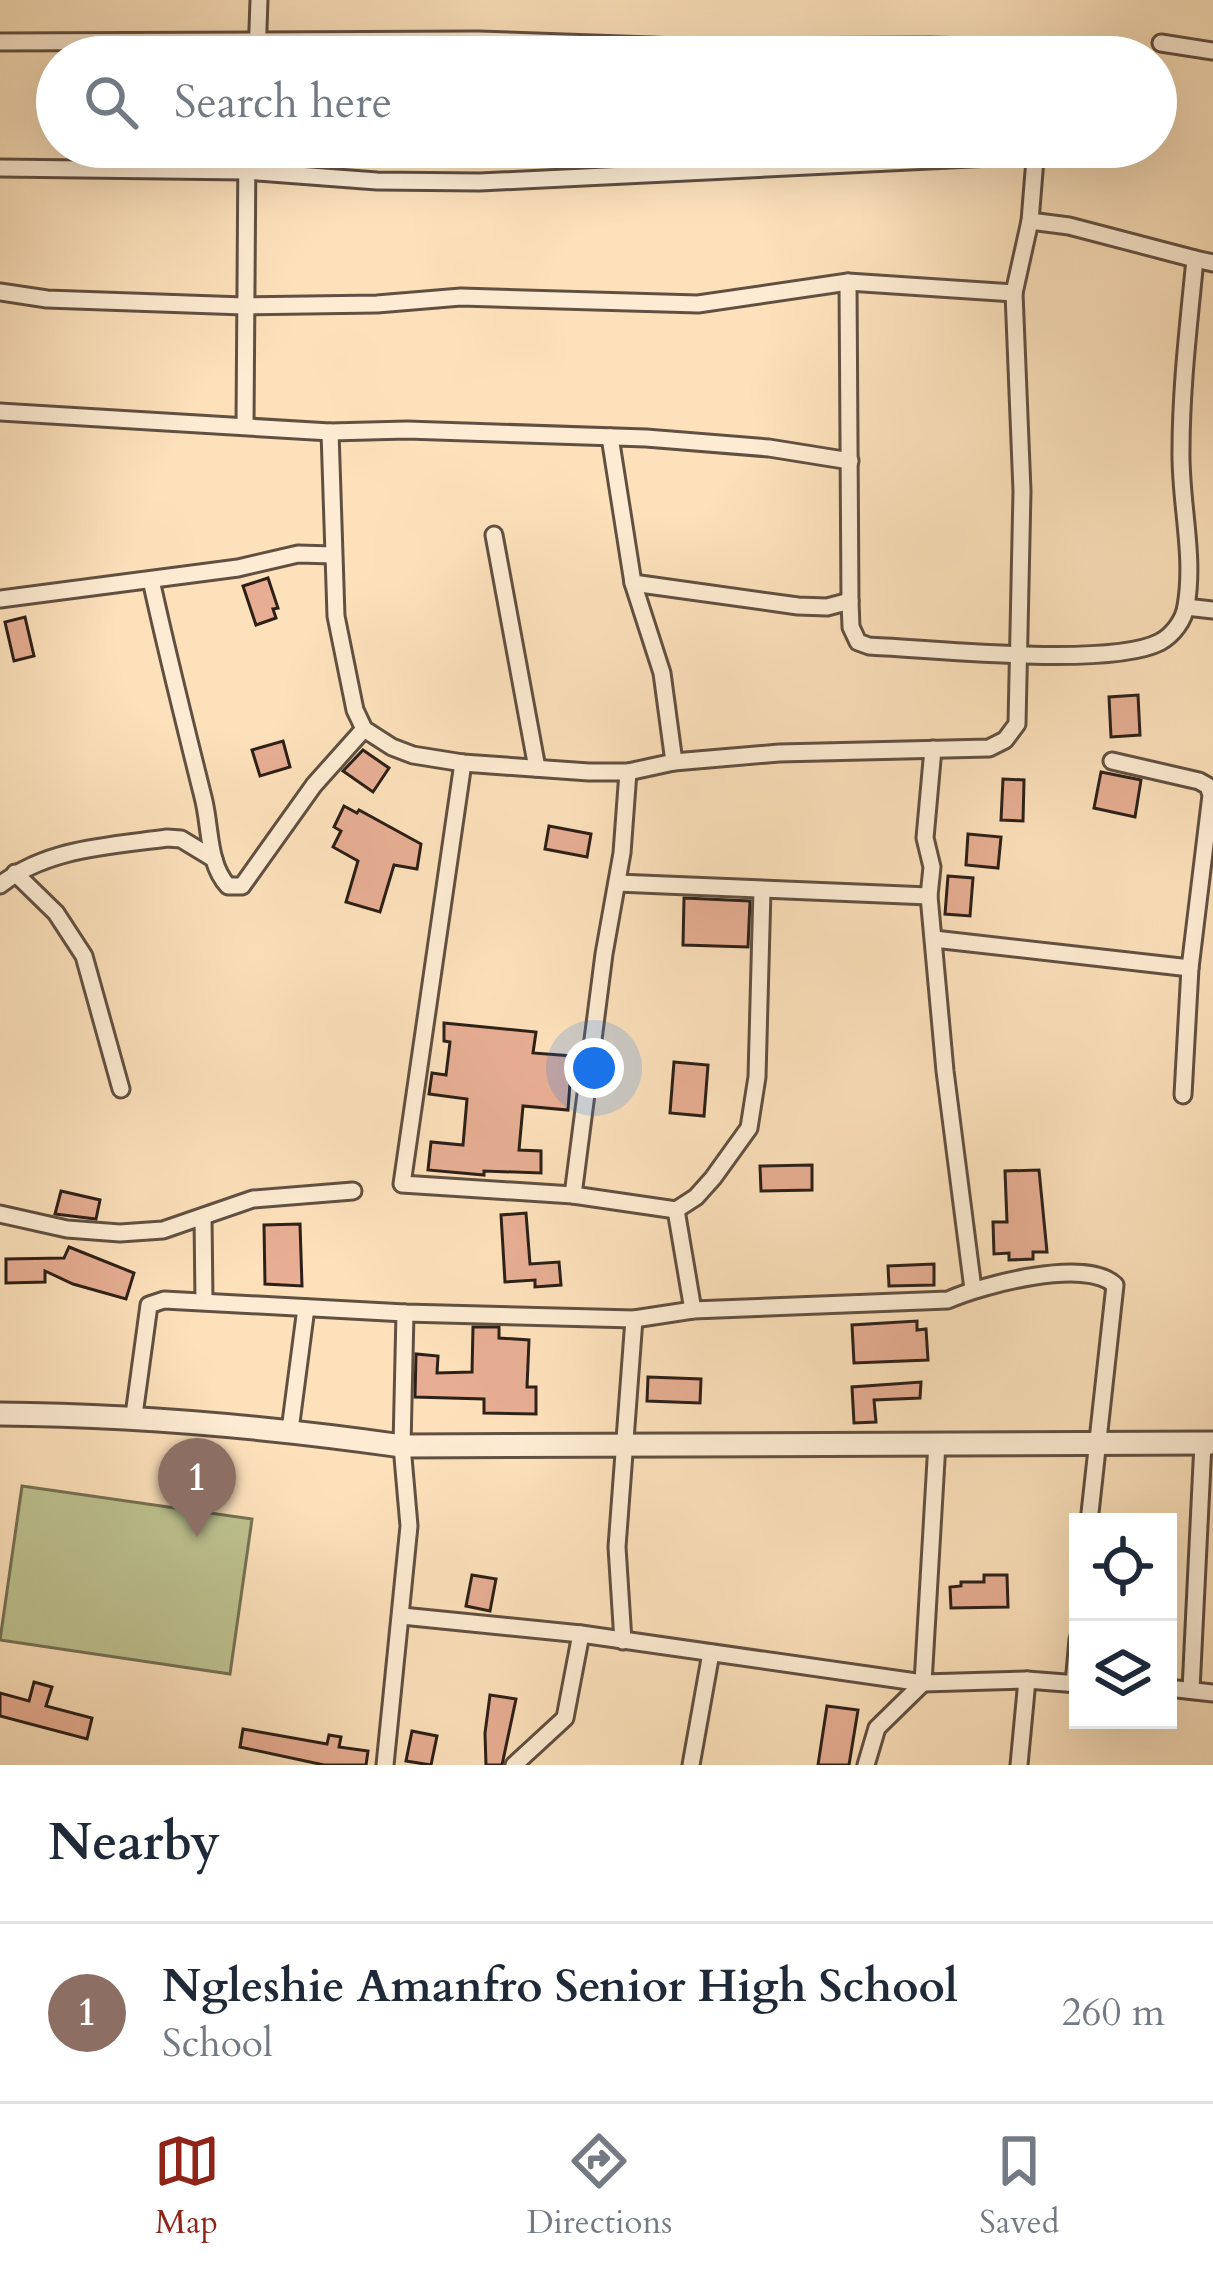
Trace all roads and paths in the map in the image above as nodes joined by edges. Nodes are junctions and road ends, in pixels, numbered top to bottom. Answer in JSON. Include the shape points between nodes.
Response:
{"nodes":[{"id":1,"x":259,"y":0,"type":"edge"},
{"id":2,"x":258,"y":36,"type":"edge"},
{"id":3,"x":0,"y":42,"type":"edge"},
{"id":4,"x":36,"y":43,"type":"edge"},
{"id":5,"x":1177,"y":46,"type":"edge"},
{"id":6,"x":1213,"y":51,"type":"edge"},
{"id":7,"x":0,"y":168,"type":"edge"},
{"id":8,"x":245,"y":168,"type":"edge"},
{"id":9,"x":731,"y":168,"type":"edge"},
{"id":10,"x":1034,"y":168,"type":"edge"},
{"id":11,"x":245,"y":171,"type":"junction"},
{"id":12,"x":1030,"y":221,"type":"junction"},
{"id":13,"x":1195,"y":259,"type":"junction"},
{"id":14,"x":1213,"y":263,"type":"edge"},
{"id":15,"x":848,"y":282,"type":"junction"},
{"id":16,"x":0,"y":292,"type":"edge"},
{"id":17,"x":1014,"y":293,"type":"junction"},
{"id":18,"x":244,"y":306,"type":"junction"},
{"id":19,"x":0,"y":412,"type":"edge"},
{"id":20,"x":244,"y":425,"type":"junction"},
{"id":21,"x":330,"y":432,"type":"junction"},
{"id":22,"x":610,"y":437,"type":"junction"},
{"id":23,"x":850,"y":461,"type":"junction"},
{"id":24,"x":494,"y":536,"type":"dead end"},
{"id":25,"x":333,"y":555,"type":"junction"},
{"id":26,"x":151,"y":580,"type":"junction"},
{"id":27,"x":633,"y":583,"type":"junction"},
{"id":28,"x":0,"y":599,"type":"edge"},
{"id":29,"x":850,"y":601,"type":"junction"},
{"id":30,"x":1186,"y":607,"type":"junction"},
{"id":31,"x":1213,"y":610,"type":"edge"},
{"id":32,"x":1019,"y":652,"type":"junction"},
{"id":33,"x":364,"y":729,"type":"junction"},
{"id":34,"x":933,"y":749,"type":"junction"},
{"id":35,"x":1112,"y":761,"type":"dead end"},
{"id":36,"x":674,"y":762,"type":"junction"},
{"id":37,"x":464,"y":763,"type":"junction"},
{"id":38,"x":537,"y":768,"type":"junction"},
{"id":39,"x":628,"y":772,"type":"junction"},
{"id":40,"x":214,"y":859,"type":"junction"},
{"id":41,"x":15,"y":873,"type":"junction"},
{"id":42,"x":616,"y":883,"type":"junction"},
{"id":43,"x":0,"y":885,"type":"edge"},
{"id":44,"x":762,"y":890,"type":"junction"},
{"id":45,"x":929,"y":896,"type":"junction"},
{"id":46,"x":934,"y":939,"type":"junction"},
{"id":47,"x":1190,"y":968,"type":"junction"},
{"id":48,"x":122,"y":1089,"type":"dead end"},
{"id":49,"x":1183,"y":1095,"type":"dead end"},
{"id":50,"x":352,"y":1191,"type":"dead end"},
{"id":51,"x":573,"y":1195,"type":"junction"},
{"id":52,"x":676,"y":1210,"type":"junction"},
{"id":53,"x":0,"y":1214,"type":"edge"},
{"id":54,"x":203,"y":1217,"type":"junction"},
{"id":55,"x":973,"y":1289,"type":"junction"},
{"id":56,"x":204,"y":1301,"type":"junction"},
{"id":57,"x":306,"y":1308,"type":"junction"},
{"id":58,"x":693,"y":1310,"type":"junction"},
{"id":59,"x":405,"y":1313,"type":"junction"},
{"id":60,"x":634,"y":1319,"type":"junction"},
{"id":61,"x":0,"y":1414,"type":"edge"},
{"id":62,"x":134,"y":1415,"type":"junction"},
{"id":63,"x":290,"y":1430,"type":"junction"},
{"id":64,"x":938,"y":1443,"type":"junction"},
{"id":65,"x":1208,"y":1443,"type":"edge"},
{"id":66,"x":1096,"y":1445,"type":"junction"},
{"id":67,"x":402,"y":1446,"type":"junction"},
{"id":68,"x":623,"y":1448,"type":"junction"},
{"id":69,"x":1090,"y":1513,"type":"edge"},
{"id":70,"x":402,"y":1616,"type":"junction"},
{"id":71,"x":581,"y":1634,"type":"junction"},
{"id":72,"x":623,"y":1641,"type":"junction"},
{"id":73,"x":711,"y":1653,"type":"junction"},
{"id":74,"x":1027,"y":1680,"type":"junction"},
{"id":75,"x":923,"y":1683,"type":"junction"},
{"id":76,"x":1069,"y":1683,"type":"edge"},
{"id":77,"x":1177,"y":1689,"type":"edge"},
{"id":78,"x":1191,"y":1690,"type":"junction"},
{"id":79,"x":1213,"y":1693,"type":"edge"},
{"id":80,"x":385,"y":1765,"type":"edge"},
{"id":81,"x":514,"y":1765,"type":"edge"},
{"id":82,"x":692,"y":1765,"type":"edge"},
{"id":83,"x":866,"y":1765,"type":"edge"},
{"id":84,"x":1019,"y":1765,"type":"edge"}],
"edges":[{"from":1,"to":2,"type":"street"},
{"from":3,"to":4,"type":"street"},
{"from":5,"to":6,"type":"street"},
{"from":7,"to":11,"type":"street"},
{"from":8,"to":11,"type":"street"},
{"from":9,"to":11,"type":"street","via":[[481,182]]},
{"from":10,"to":12,"type":"street"},
{"from":11,"to":18,"type":"street"},
{"from":12,"to":13,"type":"street"},
{"from":12,"to":17,"type":"street"},
{"from":13,"to":14,"type":"street"},
{"from":13,"to":30,"type":"street","via":[[1181,452]]},
{"from":15,"to":17,"type":"street"},
{"from":15,"to":18,"type":"street","via":[[698,304],[461,297]]},
{"from":15,"to":23,"type":"street"},
{"from":16,"to":18,"type":"street"},
{"from":17,"to":32,"type":"street"},
{"from":18,"to":20,"type":"street"},
{"from":19,"to":20,"type":"street"},
{"from":20,"to":21,"type":"street"},
{"from":21,"to":22,"type":"street"},
{"from":21,"to":25,"type":"street"},
{"from":22,"to":23,"type":"street"},
{"from":22,"to":27,"type":"street"},
{"from":23,"to":29,"type":"street"},
{"from":24,"to":38,"type":"street"},
{"from":25,"to":26,"type":"street"},
{"from":25,"to":33,"type":"street","via":[[336,616]]},
{"from":26,"to":28,"type":"street"},
{"from":26,"to":40,"type":"street"},
{"from":27,"to":29,"type":"street","via":[[798,606]]},
{"from":27,"to":36,"type":"street","via":[[662,673]]},
{"from":29,"to":32,"type":"street","via":[[851,628],[869,646]]},
{"from":30,"to":31,"type":"street"},
{"from":30,"to":32,"type":"street","via":[[1163,641],[1137,649]]},
{"from":32,"to":34,"type":"street","via":[[1017,724],[1005,740]]},
{"from":33,"to":37,"type":"street","via":[[412,755]]},
{"from":33,"to":40,"type":"street","via":[[242,886],[228,886]]},
{"from":34,"to":36,"type":"street"},
{"from":34,"to":45,"type":"street"},
{"from":35,"to":47,"type":"street","via":[[1208,786]]},
{"from":36,"to":39,"type":"street"},
{"from":37,"to":38,"type":"street"},
{"from":37,"to":51,"type":"street","via":[[402,1184]]},
{"from":38,"to":39,"type":"street"},
{"from":39,"to":42,"type":"street"},
{"from":40,"to":41,"type":"street","via":[[166,838],[63,854]]},
{"from":41,"to":43,"type":"street"},
{"from":41,"to":48,"type":"street","via":[[84,956]]},
{"from":42,"to":44,"type":"street"},
{"from":42,"to":51,"type":"street"},
{"from":44,"to":45,"type":"street"},
{"from":44,"to":52,"type":"street","via":[[758,1077],[748,1127],[713,1178]]},
{"from":45,"to":46,"type":"street"},
{"from":46,"to":47,"type":"street"},
{"from":46,"to":55,"type":"street"},
{"from":47,"to":49,"type":"street"},
{"from":50,"to":54,"type":"street","via":[[253,1199]]},
{"from":51,"to":52,"type":"street"},
{"from":52,"to":58,"type":"street"},
{"from":53,"to":54,"type":"street","via":[[120,1233]]},
{"from":54,"to":56,"type":"street"},
{"from":55,"to":58,"type":"street","via":[[948,1300]]},
{"from":55,"to":66,"type":"street","via":[[1088,1273],[1115,1285]]},
{"from":56,"to":57,"type":"street"},
{"from":56,"to":62,"type":"street","via":[[149,1305]]},
{"from":57,"to":59,"type":"street"},
{"from":57,"to":63,"type":"street"},
{"from":58,"to":60,"type":"street"},
{"from":59,"to":60,"type":"street"},
{"from":59,"to":67,"type":"street"},
{"from":60,"to":68,"type":"street"},
{"from":61,"to":62,"type":"street"},
{"from":62,"to":63,"type":"street"},
{"from":63,"to":67,"type":"street"},
{"from":64,"to":66,"type":"street"},
{"from":64,"to":68,"type":"street"},
{"from":64,"to":75,"type":"street"},
{"from":65,"to":66,"type":"street"},
{"from":65,"to":78,"type":"street"},
{"from":66,"to":69,"type":"street"},
{"from":67,"to":68,"type":"street"},
{"from":67,"to":70,"type":"street","via":[[409,1526]]},
{"from":68,"to":72,"type":"street"},
{"from":70,"to":71,"type":"street"},
{"from":70,"to":80,"type":"street"},
{"from":71,"to":72,"type":"street"},
{"from":71,"to":81,"type":"street","via":[[565,1718]]},
{"from":72,"to":73,"type":"street"},
{"from":73,"to":75,"type":"street"},
{"from":73,"to":82,"type":"street"},
{"from":74,"to":75,"type":"street"},
{"from":74,"to":76,"type":"street"},
{"from":74,"to":84,"type":"street"},
{"from":75,"to":83,"type":"street","via":[[877,1728]]},
{"from":77,"to":78,"type":"street"},
{"from":78,"to":79,"type":"street"}]}
